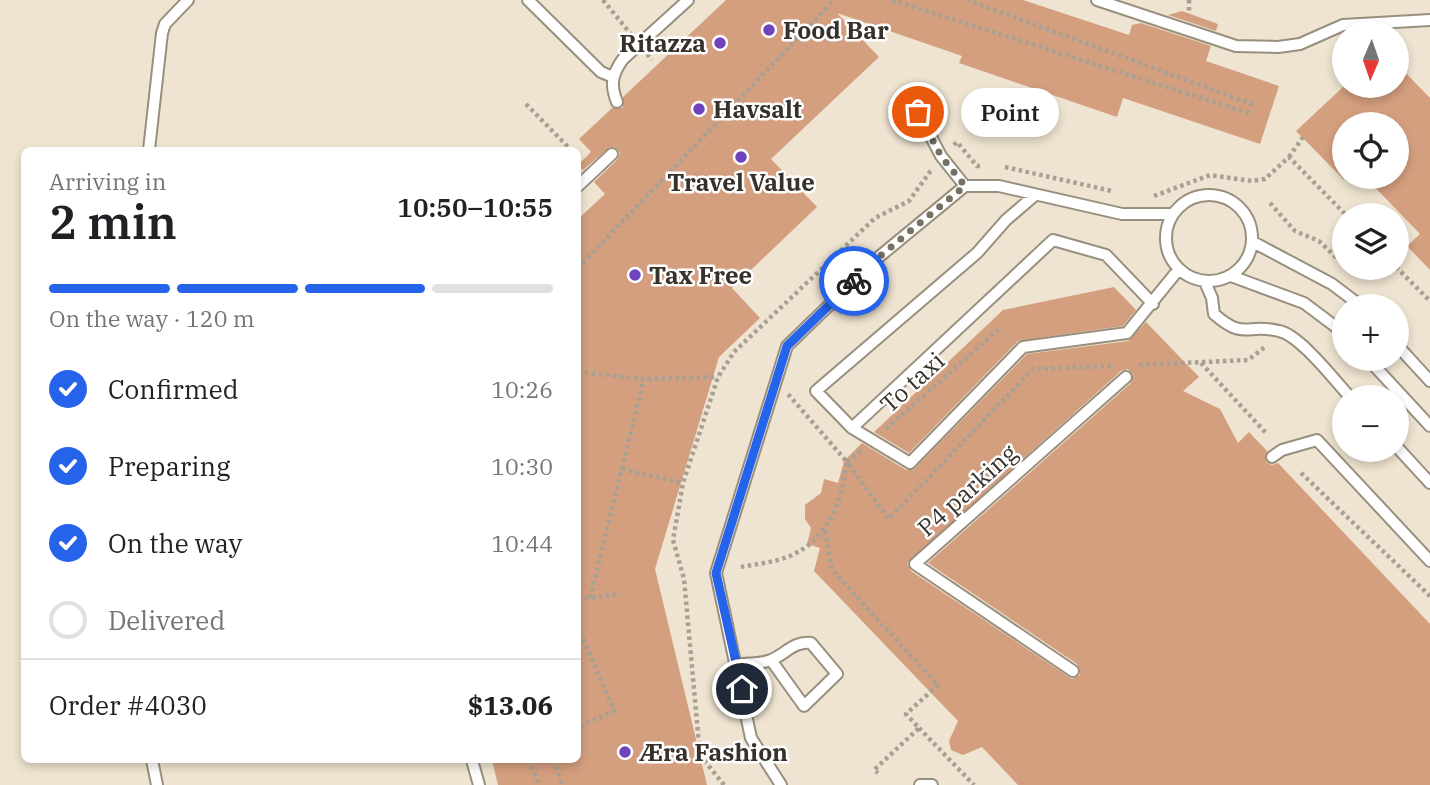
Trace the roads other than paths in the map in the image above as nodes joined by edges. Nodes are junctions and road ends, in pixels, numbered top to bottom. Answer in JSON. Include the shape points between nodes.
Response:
{"nodes":[{"id":1,"x":188,"y":0,"type":"edge"},
{"id":2,"x":528,"y":0,"type":"edge"},
{"id":3,"x":688,"y":0,"type":"edge"},
{"id":4,"x":1097,"y":0,"type":"edge"},
{"id":5,"x":1430,"y":20,"type":"edge"},
{"id":6,"x":613,"y":77,"type":"junction"},
{"id":7,"x":617,"y":102,"type":"dead end"},
{"id":8,"x":918,"y":112,"type":"dead end"},
{"id":9,"x":149,"y":147,"type":"edge"},
{"id":10,"x":612,"y":154,"type":"dead end"},
{"id":11,"x":581,"y":183,"type":"edge"},
{"id":12,"x":965,"y":186,"type":"junction"},
{"id":13,"x":1034,"y":196,"type":"junction"},
{"id":14,"x":1173,"y":214,"type":"junction"},
{"id":15,"x":1253,"y":242,"type":"junction"},
{"id":16,"x":1179,"y":270,"type":"junction"},
{"id":17,"x":1231,"y":276,"type":"junction"},
{"id":18,"x":1205,"y":282,"type":"junction"},
{"id":19,"x":1345,"y":294,"type":"edge"},
{"id":20,"x":1153,"y":304,"type":"junction"},
{"id":21,"x":1332,"y":324,"type":"edge"},
{"id":22,"x":1409,"y":358,"type":"edge"},
{"id":23,"x":1379,"y":371,"type":"edge"},
{"id":24,"x":1126,"y":377,"type":"dead end"},
{"id":25,"x":1430,"y":381,"type":"edge"},
{"id":26,"x":1339,"y":385,"type":"edge"},
{"id":27,"x":1430,"y":426,"type":"edge"},
{"id":28,"x":852,"y":428,"type":"junction"},
{"id":29,"x":1272,"y":457,"type":"dead end"},
{"id":30,"x":1409,"y":460,"type":"edge"},
{"id":31,"x":1430,"y":483,"type":"edge"},
{"id":32,"x":1430,"y":561,"type":"edge"},
{"id":33,"x":771,"y":660,"type":"junction"},
{"id":34,"x":738,"y":664,"type":"junction"},
{"id":35,"x":1073,"y":671,"type":"dead end"},
{"id":36,"x":153,"y":763,"type":"edge"},
{"id":37,"x":473,"y":763,"type":"edge"},
{"id":38,"x":157,"y":785,"type":"edge"},
{"id":39,"x":479,"y":785,"type":"edge"},
{"id":40,"x":781,"y":785,"type":"edge"},
{"id":41,"x":920,"y":785,"type":"edge"},
{"id":42,"x":932,"y":785,"type":"edge"}],
"edges":[{"from":1,"to":9,"type":"lane","via":[[162,33]]},
{"from":2,"to":6,"type":"lane","via":[[601,72]]},
{"from":3,"to":6,"type":"lane","via":[[623,60]]},
{"from":4,"to":5,"type":"lane","via":[[1254,48],[1300,44],[1343,25]]},
{"from":6,"to":7,"type":"lane"},
{"from":8,"to":12,"type":"lane","via":[[941,156]]},
{"from":10,"to":11,"type":"lane"},
{"from":12,"to":13,"type":"lane","via":[[999,186]]},
{"from":12,"to":34,"type":"lane","via":[[880,256],[787,346],[716,573]]},
{"from":13,"to":14,"type":"lane","via":[[1122,214]]},
{"from":13,"to":28,"type":"lane","via":[[977,253],[816,391]]},
{"from":14,"to":15,"type":"lane","via":[[1187,200],[1206,195],[1226,198],[1241,208],[1251,223]]},
{"from":14,"to":16,"type":"lane","via":[[1166,233],[1168,253]]},
{"from":15,"to":17,"type":"lane","via":[[1246,262]]},
{"from":15,"to":19,"type":"lane"},
{"from":16,"to":18,"type":"lane"},
{"from":16,"to":20,"type":"lane"},
{"from":17,"to":18,"type":"lane"},
{"from":17,"to":21,"type":"lane","via":[[1304,303]]},
{"from":18,"to":26,"type":"lane","via":[[1214,314],[1232,330],[1280,331],[1297,341]]},
{"from":20,"to":28,"type":"lane","via":[[1127,333],[1023,347],[910,463]]},
{"from":20,"to":28,"type":"lane","via":[[1107,255],[1053,240]]},
{"from":22,"to":25,"type":"lane"},
{"from":23,"to":27,"type":"lane"},
{"from":24,"to":35,"type":"lane","name":"P4 parking","via":[[915,564]]},
{"from":29,"to":32,"type":"lane","via":[[1317,440]]},
{"from":30,"to":31,"type":"lane"},
{"from":33,"to":33,"type":"lane","via":[[804,706],[837,674],[811,643],[785,649]]},
{"from":33,"to":34,"type":"lane"},
{"from":34,"to":40,"type":"lane","via":[[751,738]]},
{"from":36,"to":38,"type":"lane"},
{"from":37,"to":39,"type":"lane"},
{"from":41,"to":42,"type":"lane"}]}
